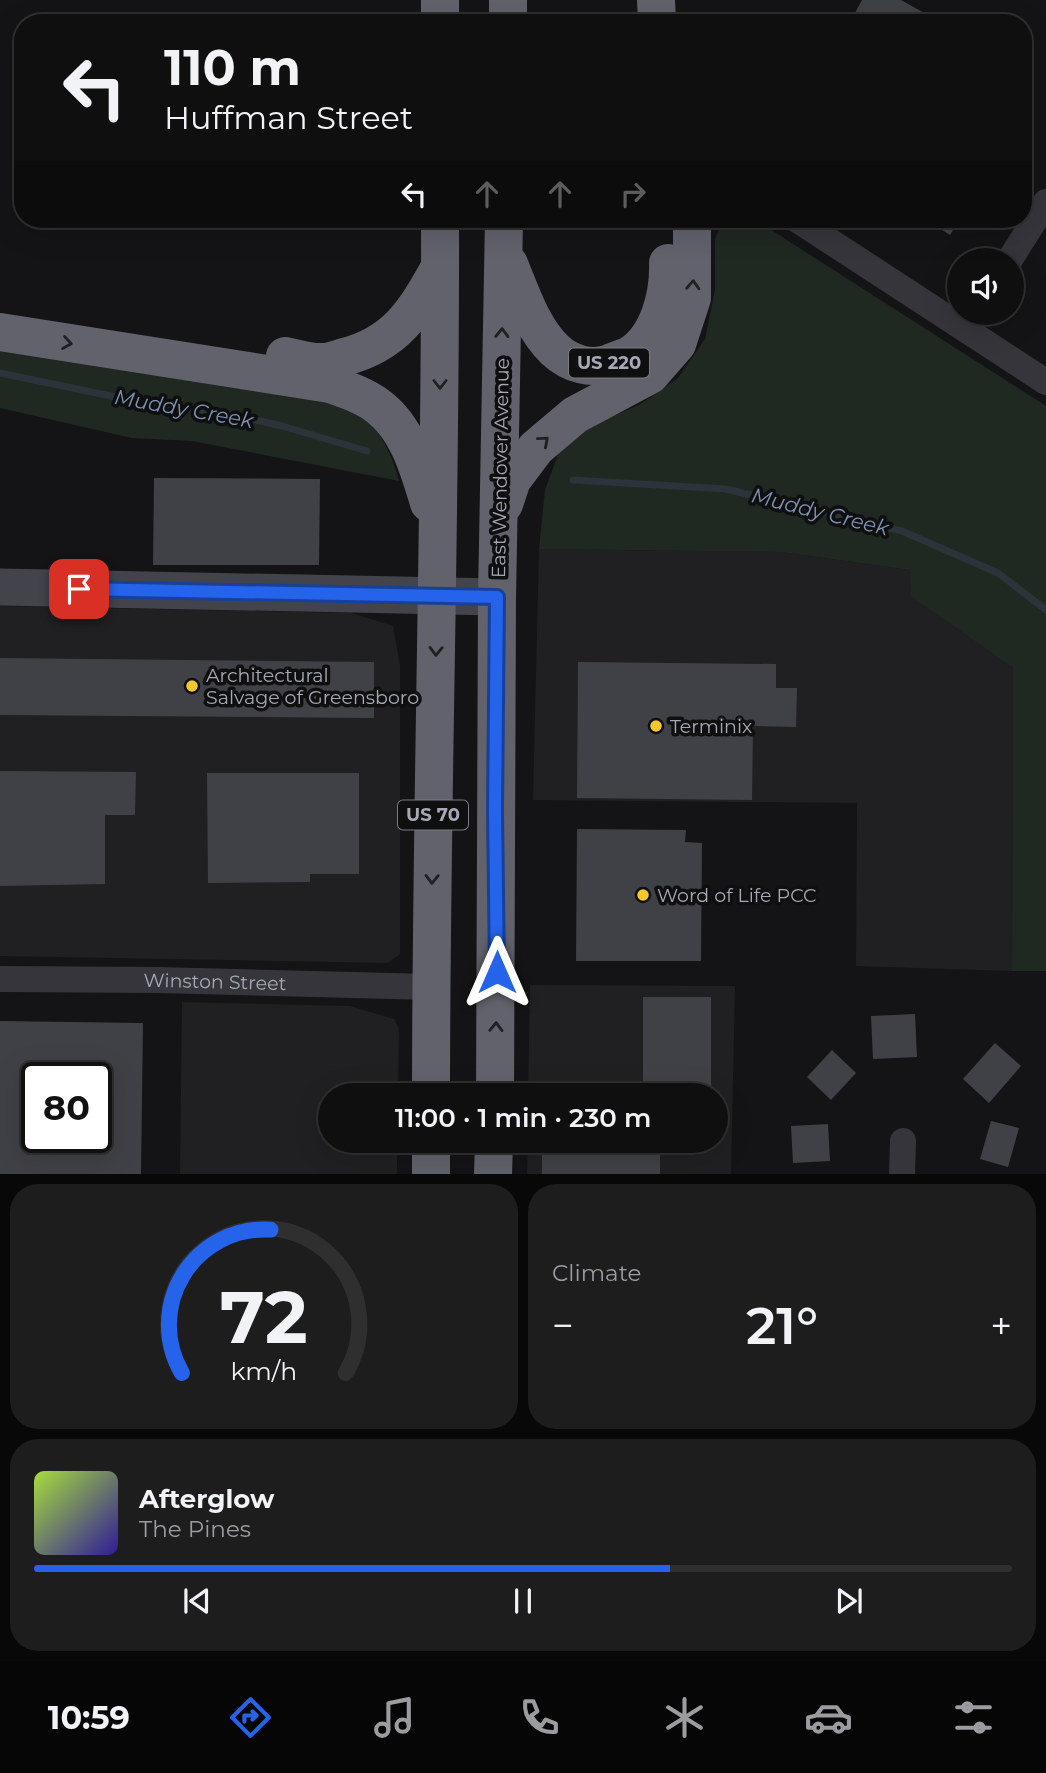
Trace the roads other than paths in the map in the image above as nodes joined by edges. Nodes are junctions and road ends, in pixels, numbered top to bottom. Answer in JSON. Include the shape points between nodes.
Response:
{"nodes":[{"id":1,"x":1046,"y":202,"type":"edge"},
{"id":2,"x":1032,"y":225,"type":"edge"},
{"id":3,"x":440,"y":228,"type":"edge"},
{"id":4,"x":668,"y":228,"type":"edge"},
{"id":5,"x":692,"y":228,"type":"edge"},
{"id":6,"x":811,"y":228,"type":"edge"},
{"id":7,"x":1030,"y":228,"type":"edge"},
{"id":8,"x":504,"y":235,"type":"edge"},
{"id":9,"x":1018,"y":248,"type":"edge"},
{"id":10,"x":440,"y":267,"type":"junction"},
{"id":11,"x":0,"y":305,"type":"edge"},
{"id":12,"x":947,"y":308,"type":"edge"},
{"id":13,"x":975,"y":325,"type":"edge"},
{"id":14,"x":0,"y":332,"type":"edge"},
{"id":15,"x":1046,"y":382,"type":"edge"},
{"id":16,"x":500,"y":520,"type":"junction"},
{"id":17,"x":439,"y":534,"type":"junction"},
{"id":18,"x":0,"y":587,"type":"edge"},
{"id":19,"x":438,"y":596,"type":"junction"},
{"id":20,"x":497,"y":597,"type":"junction"},
{"id":21,"x":0,"y":979,"type":"edge"},
{"id":22,"x":431,"y":986,"type":"junction"},
{"id":23,"x":431,"y":1083,"type":"edge"},
{"id":24,"x":495,"y":1083,"type":"edge"},
{"id":25,"x":903,"y":1141,"type":"dead end"},
{"id":26,"x":431,"y":1153,"type":"edge"},
{"id":27,"x":494,"y":1153,"type":"edge"},
{"id":28,"x":431,"y":1174,"type":"edge"},
{"id":29,"x":494,"y":1174,"type":"edge"},
{"id":30,"x":902,"y":1174,"type":"edge"}],
"edges":[{"from":1,"to":2,"type":"street"},
{"from":3,"to":10,"type":"highway","number":"US 70"},
{"from":4,"to":8,"type":"highway","number":"US 220","via":[[666,298],[656,322],[631,354],[587,366],[556,350],[541,333]]},
{"from":16,"to":5,"type":"highway","one_way":true,"via":[[512,480],[536,448],[575,415],[650,375],[677,344],[692,298]]},
{"from":6,"to":12,"type":"street"},
{"from":7,"to":9,"type":"street"},
{"from":16,"to":8,"type":"highway","name":"East Wendover Avenue","number":"US 70","one_way":true},
{"from":10,"to":11,"type":"highway","via":[[421,302],[391,336],[363,352],[322,362]]},
{"from":10,"to":17,"type":"highway","number":"US 70","one_way":true},
{"from":13,"to":15,"type":"street"},
{"from":14,"to":17,"type":"highway","one_way":true,"via":[[330,384],[359,394],[382,409],[402,434],[416,459]]},
{"from":16,"to":20,"type":"highway","name":"East Wendover Avenue","number":"US 70"},
{"from":17,"to":19,"type":"highway","number":"US 70"},
{"from":18,"to":19,"type":"street"},
{"from":19,"to":20,"type":"street"},
{"from":19,"to":22,"type":"highway","number":"US 70","one_way":true},
{"from":24,"to":20,"type":"highway","name":"East Wendover Avenue","number":"US 70","one_way":true},
{"from":21,"to":22,"type":"street","name":"Winston Street"},
{"from":22,"to":23,"type":"highway","number":"US 70"},
{"from":25,"to":30,"type":"street"},
{"from":26,"to":28,"type":"highway"},
{"from":27,"to":29,"type":"highway"}]}
